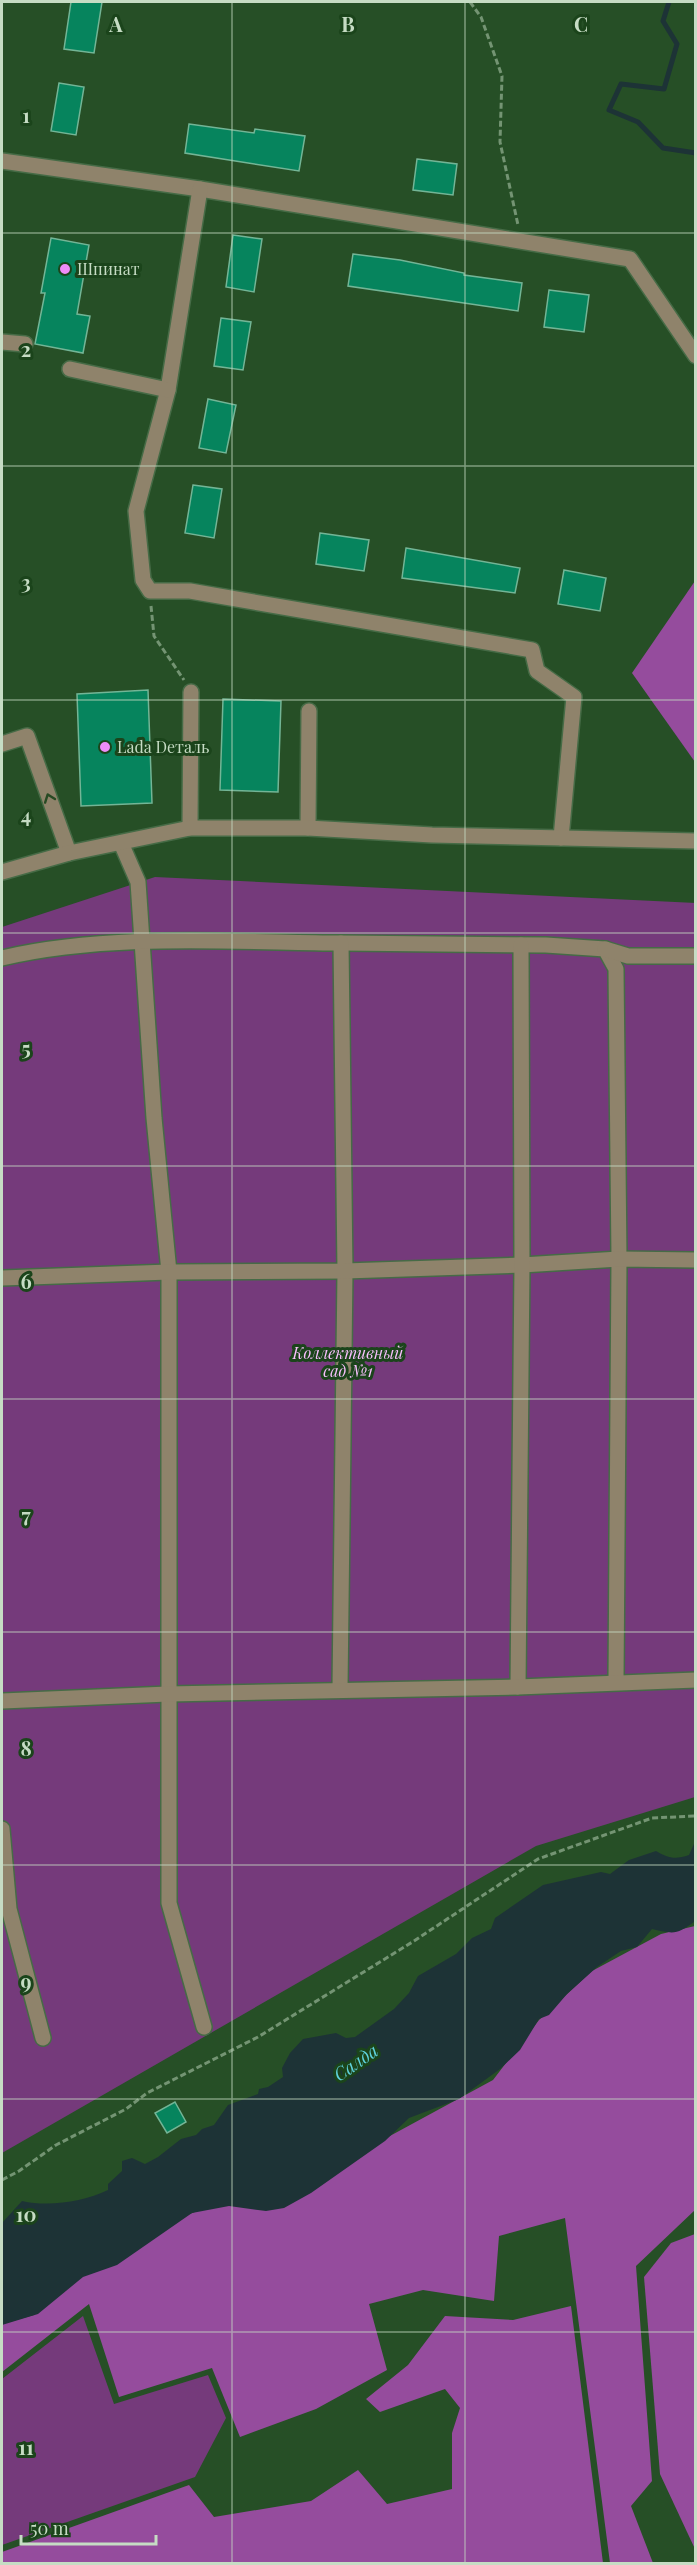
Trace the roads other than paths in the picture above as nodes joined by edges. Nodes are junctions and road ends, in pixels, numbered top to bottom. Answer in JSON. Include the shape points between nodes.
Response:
{"nodes":[{"id":1,"x":2,"y":161,"type":"edge"},
{"id":2,"x":200,"y":189,"type":"junction"},
{"id":3,"x":2,"y":342,"type":"edge"},
{"id":4,"x":25,"y":344,"type":"dead end"},
{"id":5,"x":696,"y":356,"type":"edge"},
{"id":6,"x":70,"y":369,"type":"dead end"},
{"id":7,"x":168,"y":390,"type":"junction"},
{"id":8,"x":191,"y":692,"type":"road end"},
{"id":9,"x":309,"y":711,"type":"dead end"},
{"id":10,"x":2,"y":744,"type":"edge"},
{"id":11,"x":190,"y":828,"type":"junction"},
{"id":12,"x":308,"y":828,"type":"junction"},
{"id":13,"x":561,"y":838,"type":"junction"},
{"id":14,"x":696,"y":841,"type":"edge"},
{"id":15,"x":121,"y":843,"type":"junction"},
{"id":16,"x":69,"y":853,"type":"junction"},
{"id":17,"x":2,"y":872,"type":"edge"},
{"id":18,"x":142,"y":941,"type":"junction"},
{"id":19,"x":341,"y":943,"type":"junction"},
{"id":20,"x":520,"y":945,"type":"junction"},
{"id":21,"x":605,"y":949,"type":"junction"},
{"id":22,"x":696,"y":956,"type":"edge"},
{"id":23,"x":2,"y":958,"type":"edge"},
{"id":24,"x":619,"y":1259,"type":"junction"},
{"id":25,"x":696,"y":1260,"type":"edge"},
{"id":26,"x":522,"y":1265,"type":"junction"},
{"id":27,"x":345,"y":1271,"type":"junction"},
{"id":28,"x":169,"y":1272,"type":"junction"},
{"id":29,"x":2,"y":1278,"type":"edge"},
{"id":30,"x":696,"y":1680,"type":"edge"},
{"id":31,"x":616,"y":1682,"type":"junction"},
{"id":32,"x":518,"y":1687,"type":"junction"},
{"id":33,"x":340,"y":1689,"type":"junction"},
{"id":34,"x":168,"y":1694,"type":"junction"},
{"id":35,"x":2,"y":1701,"type":"edge"},
{"id":36,"x":2,"y":1829,"type":"edge"},
{"id":37,"x":204,"y":2027,"type":"dead end"},
{"id":38,"x":43,"y":2038,"type":"dead end"}],
"edges":[{"from":1,"to":2,"type":"street"},
{"from":2,"to":5,"type":"street","via":[[630,259]]},
{"from":2,"to":7,"type":"street"},
{"from":3,"to":4,"type":"street"},
{"from":6,"to":7,"type":"street"},
{"from":7,"to":13,"type":"street","via":[[136,511],[143,580],[150,591],[190,591],[532,650],[537,671],[574,697]]},
{"from":8,"to":11,"type":"street"},
{"from":9,"to":12,"type":"street"},
{"from":16,"to":10,"type":"street","one_way":true,"via":[[27,736]]},
{"from":11,"to":12,"type":"street"},
{"from":11,"to":15,"type":"street"},
{"from":12,"to":13,"type":"street"},
{"from":13,"to":14,"type":"street"},
{"from":15,"to":16,"type":"street"},
{"from":15,"to":18,"type":"street","via":[[138,882]]},
{"from":16,"to":17,"type":"street"},
{"from":18,"to":19,"type":"street"},
{"from":18,"to":23,"type":"street"},
{"from":18,"to":28,"type":"street"},
{"from":19,"to":20,"type":"street"},
{"from":19,"to":27,"type":"street"},
{"from":20,"to":21,"type":"street"},
{"from":20,"to":26,"type":"street"},
{"from":21,"to":22,"type":"street","via":[[628,956]]},
{"from":21,"to":24,"type":"street","via":[[616,969]]},
{"from":24,"to":25,"type":"street"},
{"from":24,"to":26,"type":"street"},
{"from":24,"to":31,"type":"street"},
{"from":26,"to":27,"type":"street"},
{"from":26,"to":32,"type":"street"},
{"from":27,"to":28,"type":"street"},
{"from":27,"to":33,"type":"street"},
{"from":28,"to":29,"type":"street"},
{"from":28,"to":34,"type":"street"},
{"from":30,"to":31,"type":"street"},
{"from":31,"to":32,"type":"street"},
{"from":32,"to":33,"type":"street"},
{"from":33,"to":34,"type":"street"},
{"from":34,"to":35,"type":"street"},
{"from":34,"to":37,"type":"street","via":[[169,1904]]},
{"from":36,"to":38,"type":"street","via":[[9,1909]]}]}
